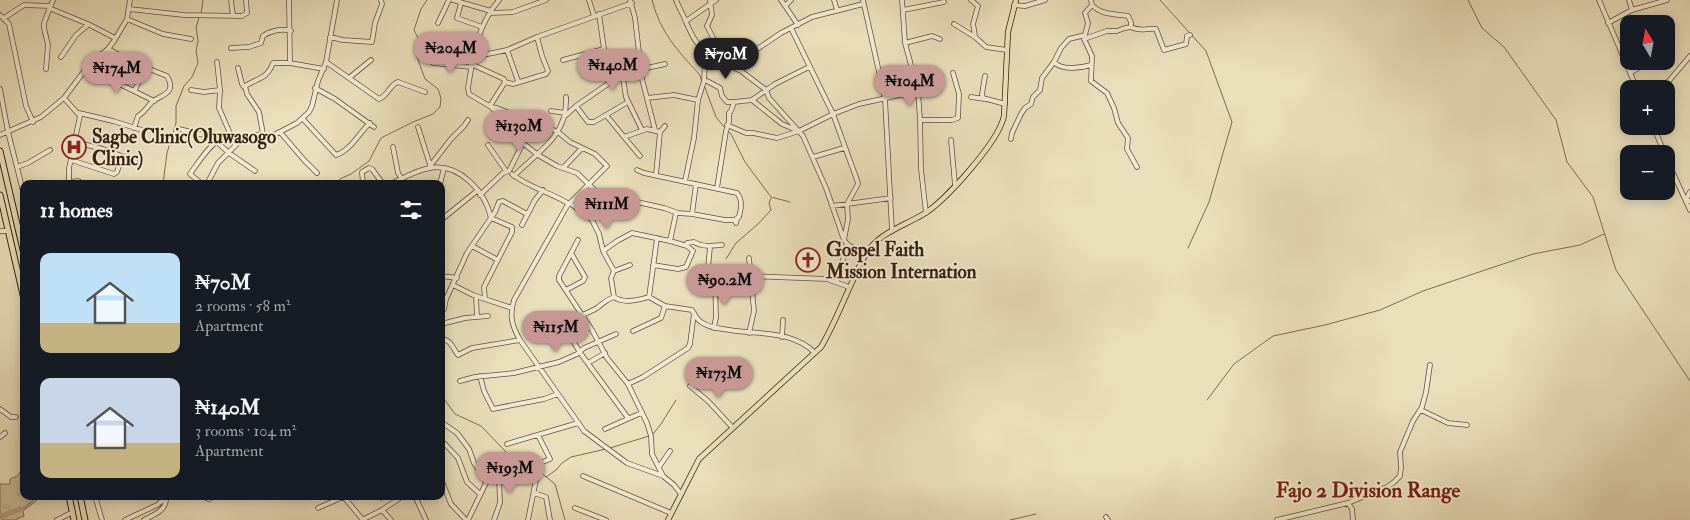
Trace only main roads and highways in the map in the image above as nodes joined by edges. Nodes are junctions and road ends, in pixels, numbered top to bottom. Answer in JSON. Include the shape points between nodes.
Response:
{"nodes":[{"id":1,"x":1015,"y":2,"type":"edge"},
{"id":2,"x":0,"y":151,"type":"edge"},
{"id":3,"x":0,"y":195,"type":"edge"},
{"id":4,"x":20,"y":237,"type":"edge"},
{"id":5,"x":20,"y":282,"type":"edge"},
{"id":6,"x":70,"y":500,"type":"edge"},
{"id":7,"x":81,"y":500,"type":"edge"},
{"id":8,"x":74,"y":520,"type":"edge"},
{"id":9,"x":85,"y":520,"type":"edge"},
{"id":10,"x":668,"y":520,"type":"edge"}],
"edges":[{"from":1,"to":10,"type":"main road","via":[[1009,26],[1005,104],[999,130],[955,186],[926,213],[892,231],[868,250],[829,334],[815,353],[699,458]]},
{"from":2,"to":4,"type":"highway"},
{"from":3,"to":5,"type":"highway"},
{"from":6,"to":8,"type":"highway"},
{"from":7,"to":9,"type":"highway"}]}
